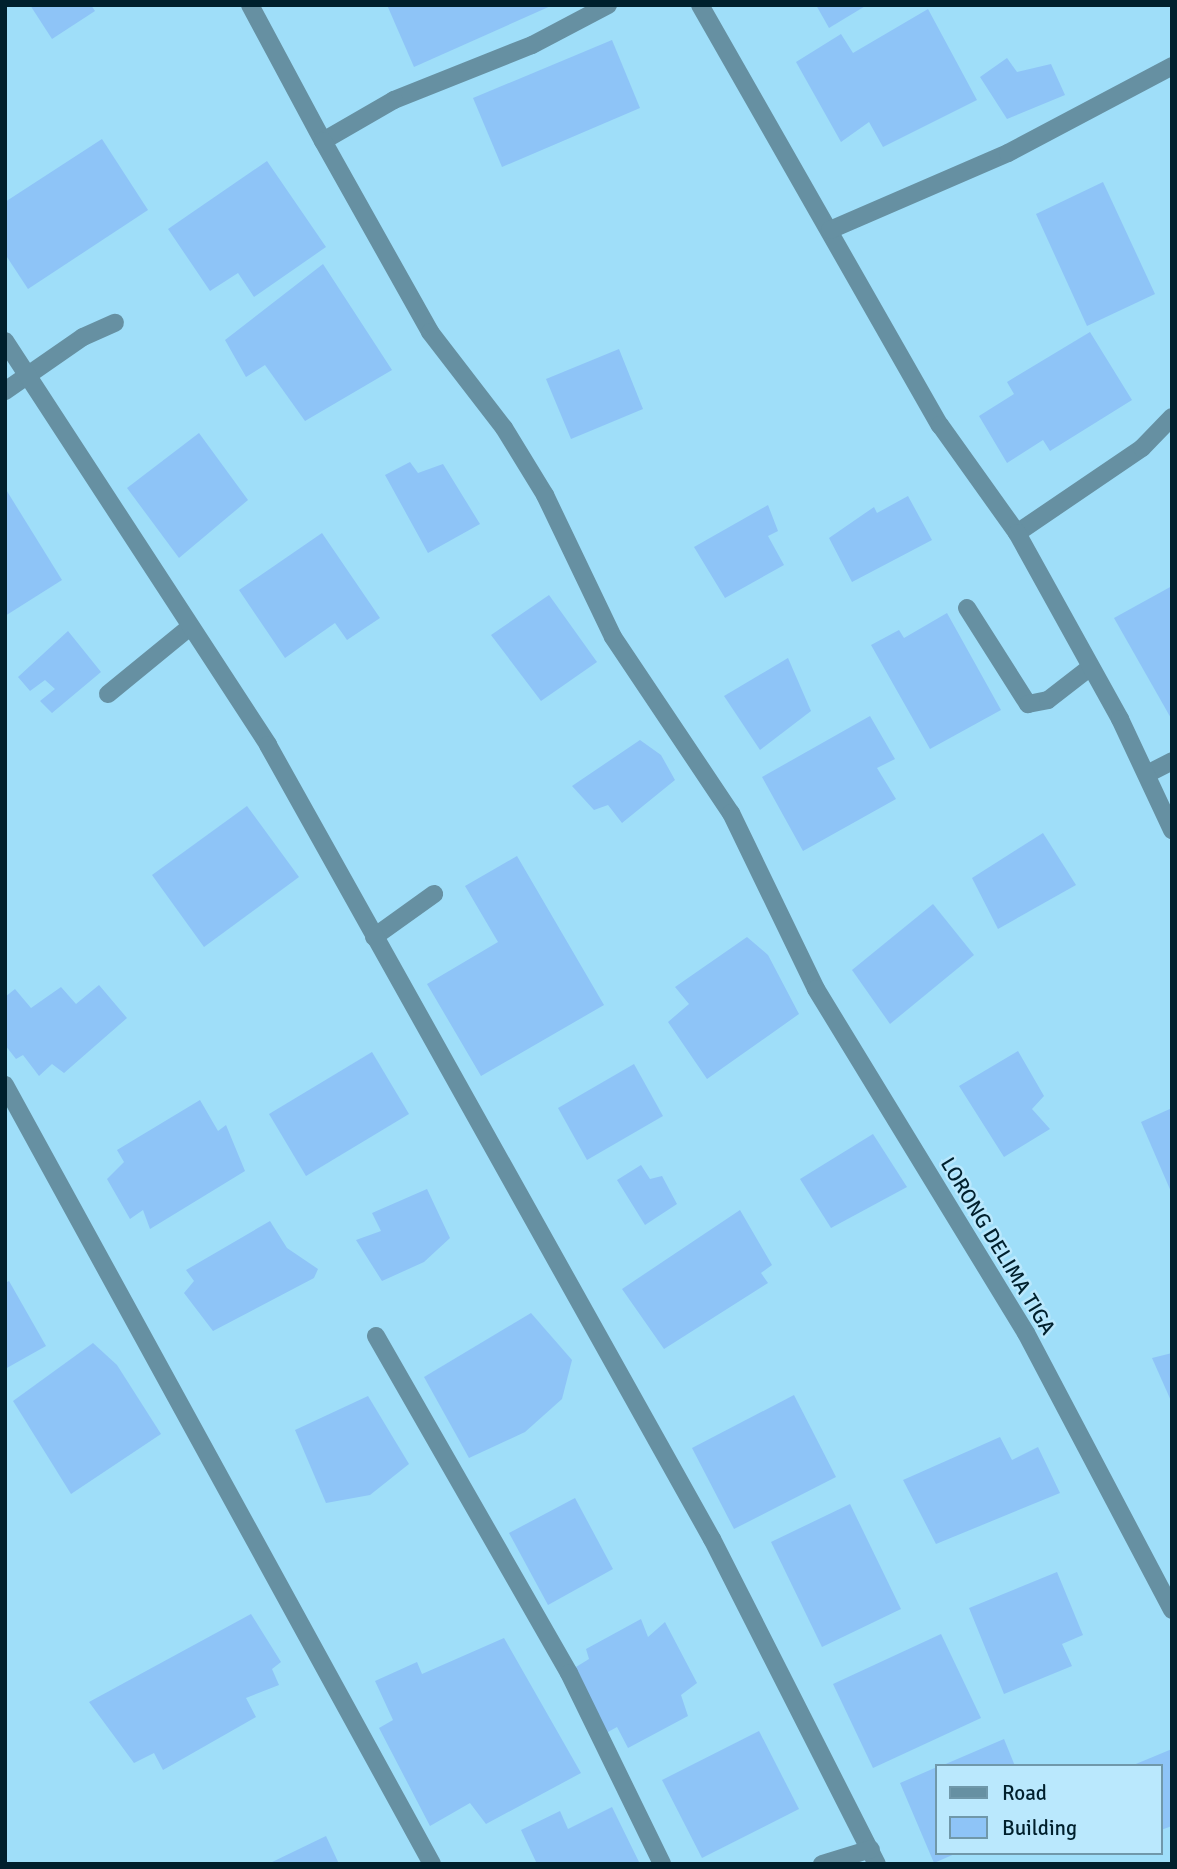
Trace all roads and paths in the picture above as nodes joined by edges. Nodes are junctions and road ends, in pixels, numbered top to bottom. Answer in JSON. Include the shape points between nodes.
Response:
{"nodes":[{"id":1,"x":250,"y":5,"type":"edge"},
{"id":2,"x":608,"y":5,"type":"edge"},
{"id":3,"x":700,"y":5,"type":"edge"},
{"id":4,"x":1172,"y":66,"type":"edge"},
{"id":5,"x":323,"y":141,"type":"junction"},
{"id":6,"x":830,"y":230,"type":"junction"},
{"id":7,"x":114,"y":323,"type":"dead end"},
{"id":8,"x":5,"y":341,"type":"edge"},
{"id":9,"x":25,"y":376,"type":"junction"},
{"id":10,"x":5,"y":391,"type":"edge"},
{"id":11,"x":1172,"y":417,"type":"edge"},
{"id":12,"x":1017,"y":533,"type":"junction"},
{"id":13,"x":967,"y":608,"type":"dead end"},
{"id":14,"x":190,"y":627,"type":"junction"},
{"id":15,"x":1088,"y":669,"type":"junction"},
{"id":16,"x":108,"y":694,"type":"dead end"},
{"id":17,"x":1172,"y":761,"type":"edge"},
{"id":18,"x":1147,"y":775,"type":"junction"},
{"id":19,"x":1172,"y":830,"type":"edge"},
{"id":20,"x":434,"y":894,"type":"dead end"},
{"id":21,"x":374,"y":937,"type":"junction"},
{"id":22,"x":5,"y":1085,"type":"edge"},
{"id":23,"x":376,"y":1336,"type":"dead end"},
{"id":24,"x":1172,"y":1610,"type":"edge"},
{"id":25,"x":874,"y":1857,"type":"edge"},
{"id":26,"x":432,"y":1864,"type":"edge"},
{"id":27,"x":662,"y":1864,"type":"edge"},
{"id":28,"x":821,"y":1864,"type":"edge"}],
"edges":[{"from":1,"to":5,"type":"street","name":"LORONG DELIMA TIGA"},
{"from":2,"to":5,"type":"street","via":[[532,45],[394,100]]},
{"from":3,"to":6,"type":"street"},
{"from":4,"to":6,"type":"street","via":[[1008,153]]},
{"from":5,"to":24,"type":"street","name":"LORONG DELIMA TIGA","via":[[430,332],[504,428],[545,495],[613,637],[731,813],[782,910],[816,989],[1026,1333]]},
{"from":6,"to":12,"type":"street","via":[[940,425]]},
{"from":7,"to":9,"type":"street"},
{"from":8,"to":9,"type":"street"},
{"from":9,"to":10,"type":"street"},
{"from":9,"to":14,"type":"street"},
{"from":11,"to":12,"type":"street","via":[[1142,448]]},
{"from":12,"to":15,"type":"street"},
{"from":13,"to":15,"type":"street","via":[[1028,704],[1048,700]]},
{"from":14,"to":16,"type":"street"},
{"from":14,"to":21,"type":"street","via":[[268,745]]},
{"from":15,"to":18,"type":"street"},
{"from":17,"to":18,"type":"street"},
{"from":18,"to":19,"type":"street"},
{"from":20,"to":21,"type":"street"},
{"from":21,"to":25,"type":"street","via":[[700,1516]]},
{"from":22,"to":26,"type":"street"},
{"from":23,"to":27,"type":"street","via":[[569,1673]]},
{"from":25,"to":28,"type":"street"}]}
